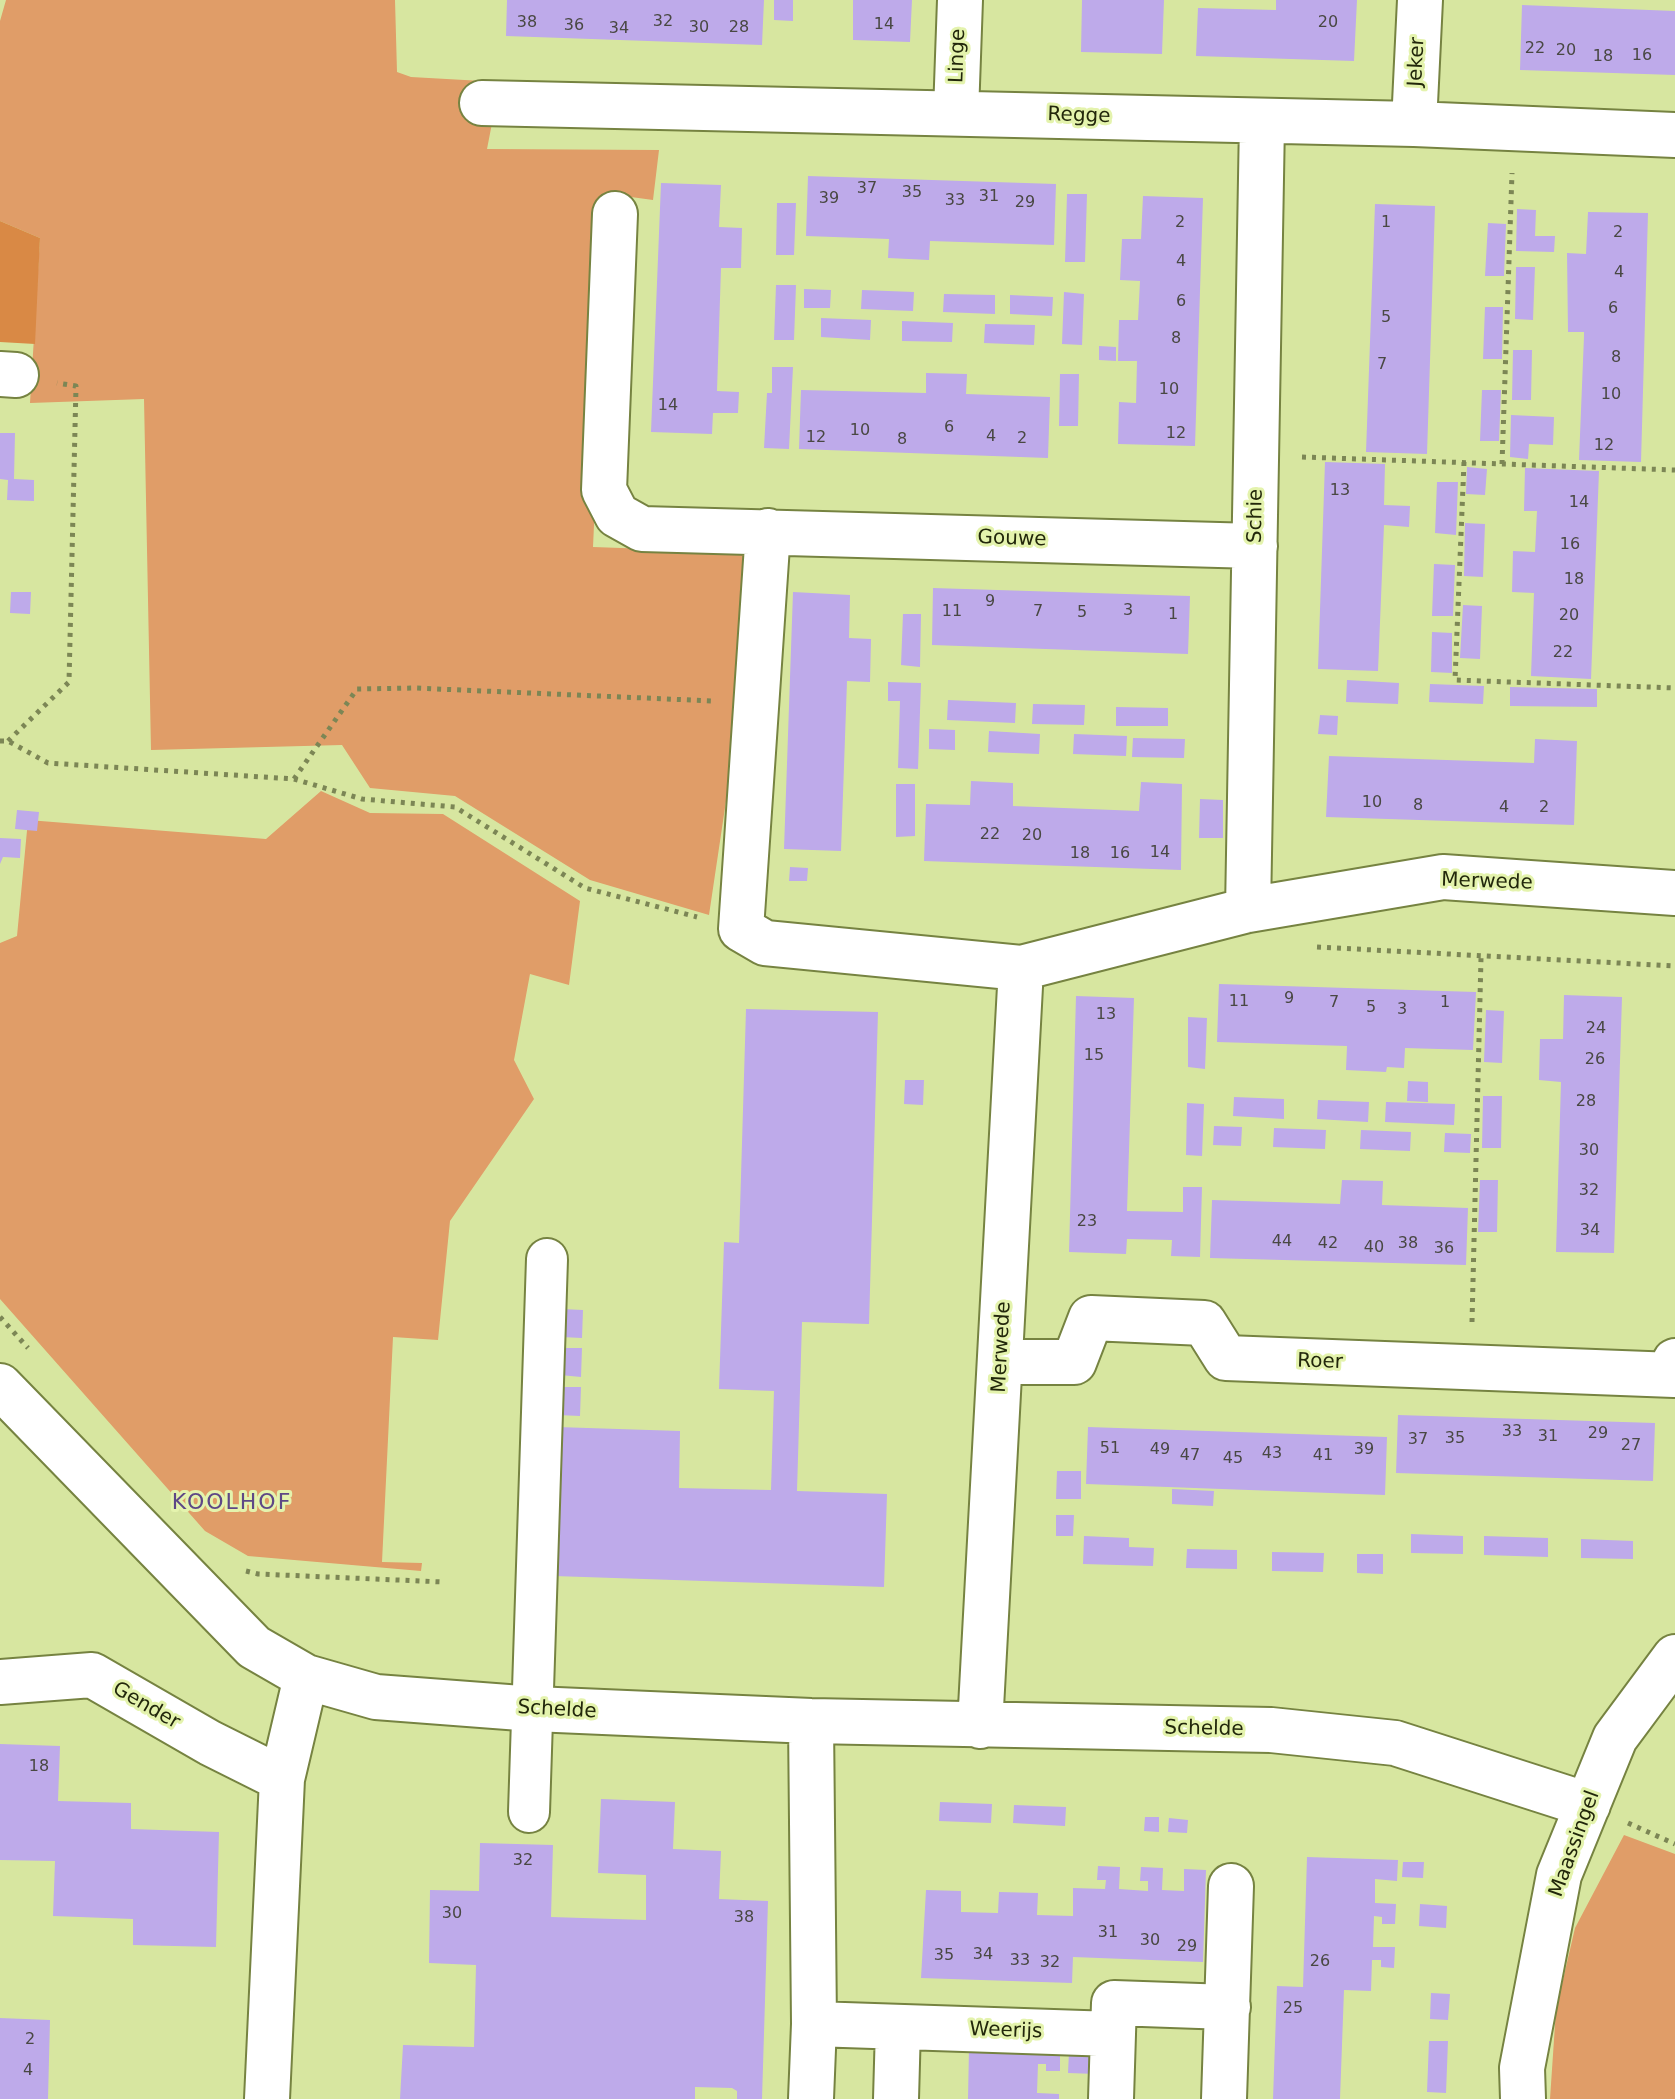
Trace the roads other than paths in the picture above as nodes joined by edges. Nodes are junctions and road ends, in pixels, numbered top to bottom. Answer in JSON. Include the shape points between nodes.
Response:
{"nodes":[{"id":1,"x":960,"y":0,"type":"edge"},
{"id":2,"x":1420,"y":0,"type":"edge"},
{"id":3,"x":482,"y":103,"type":"dead end"},
{"id":4,"x":956,"y":113,"type":"junction"},
{"id":5,"x":1262,"y":122,"type":"junction"},
{"id":6,"x":1414,"y":124,"type":"junction"},
{"id":7,"x":1675,"y":135,"type":"edge"},
{"id":8,"x":615,"y":214,"type":"dead end"},
{"id":9,"x":768,"y":531,"type":"junction"},
{"id":10,"x":1255,"y":546,"type":"junction"},
{"id":11,"x":1675,"y":893,"type":"edge"},
{"id":12,"x":1248,"y":910,"type":"junction"},
{"id":13,"x":1021,"y":968,"type":"junction"},
{"id":14,"x":547,"y":1259,"type":"dead end"},
{"id":15,"x":1675,"y":1361,"type":"edge"},
{"id":16,"x":1002,"y":1362,"type":"junction"},
{"id":17,"x":0,"y":1386,"type":"edge"},
{"id":18,"x":1675,"y":1657,"type":"edge"},
{"id":19,"x":306,"y":1677,"type":"junction"},
{"id":20,"x":0,"y":1682,"type":"edge"},
{"id":21,"x":534,"y":1709,"type":"junction"},
{"id":22,"x":811,"y":1721,"type":"junction"},
{"id":23,"x":980,"y":1726,"type":"junction"},
{"id":24,"x":282,"y":1779,"type":"junction"},
{"id":25,"x":1588,"y":1805,"type":"junction"},
{"id":26,"x":529,"y":1812,"type":"dead end"},
{"id":27,"x":1231,"y":1886,"type":"dead end"},
{"id":28,"x":1228,"y":2007,"type":"junction"},
{"id":29,"x":814,"y":2024,"type":"junction"},
{"id":30,"x":898,"y":2027,"type":"junction"},
{"id":31,"x":1113,"y":2034,"type":"junction"},
{"id":32,"x":267,"y":2099,"type":"edge"},
{"id":33,"x":811,"y":2099,"type":"edge"},
{"id":34,"x":896,"y":2099,"type":"edge"},
{"id":35,"x":1111,"y":2099,"type":"edge"},
{"id":36,"x":1224,"y":2099,"type":"edge"},
{"id":37,"x":1523,"y":2099,"type":"edge"}],
"edges":[{"from":1,"to":4,"type":"street","name":"Linge"},
{"from":2,"to":6,"type":"street","name":"Jeker"},
{"from":3,"to":4,"type":"street","name":"Regge"},
{"from":4,"to":5,"type":"street","name":"Regge"},
{"from":5,"to":6,"type":"street","name":"Regge"},
{"from":5,"to":10,"type":"street","name":"Schie"},
{"from":6,"to":7,"type":"street","name":"Regge"},
{"from":8,"to":9,"type":"street","name":"Gouwe","via":[[604,490],[617,515],[642,529]]},
{"from":9,"to":10,"type":"street","name":"Gouwe"},
{"from":9,"to":13,"type":"street","name":"Merwede","via":[[741,929],[765,943]]},
{"from":10,"to":12,"type":"street","name":"Schie"},
{"from":11,"to":12,"type":"street","name":"Merwede","via":[[1443,877]]},
{"from":12,"to":13,"type":"street","name":"Merwede"},
{"from":13,"to":16,"type":"street","name":"Merwede"},
{"from":14,"to":21,"type":"street"},
{"from":15,"to":16,"type":"street","name":"Roer","via":[[1674,1375],[1226,1358],[1204,1323],[1091,1318],[1074,1362]]},
{"from":16,"to":23,"type":"street","name":"Merwede"},
{"from":17,"to":19,"type":"street","name":"Schelde","via":[[254,1647]]},
{"from":18,"to":25,"type":"street","name":"Maassingel","via":[[1615,1738]]},
{"from":19,"to":21,"type":"street","name":"Schelde","via":[[376,1697]]},
{"from":19,"to":24,"type":"street"},
{"from":20,"to":24,"type":"street","name":"Gender","via":[[92,1675]]},
{"from":21,"to":22,"type":"street","name":"Schelde"},
{"from":21,"to":26,"type":"street"},
{"from":22,"to":23,"type":"street","name":"Schelde"},
{"from":22,"to":29,"type":"street"},
{"from":23,"to":25,"type":"street","name":"Schelde","via":[[1271,1730],[1395,1743]]},
{"from":24,"to":32,"type":"street"},
{"from":25,"to":37,"type":"street","name":"Maassingel","via":[[1559,1875],[1522,2068]]},
{"from":27,"to":28,"type":"street"},
{"from":28,"to":31,"type":"street","via":[[1114,2003]]},
{"from":28,"to":36,"type":"street"},
{"from":29,"to":30,"type":"street","name":"Weerijs"},
{"from":29,"to":33,"type":"street"},
{"from":30,"to":31,"type":"street","name":"Weerijs"},
{"from":30,"to":34,"type":"street"},
{"from":31,"to":35,"type":"street"}]}
